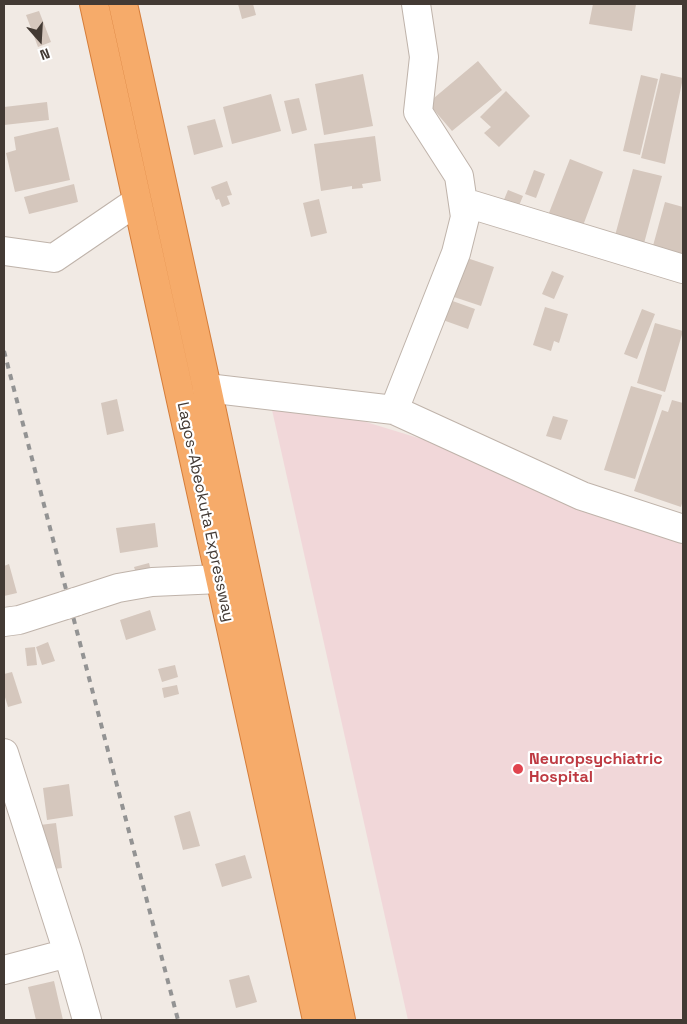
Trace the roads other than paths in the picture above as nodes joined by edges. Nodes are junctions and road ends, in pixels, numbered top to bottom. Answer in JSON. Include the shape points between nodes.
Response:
{"nodes":[{"id":1,"x":94,"y":4,"type":"edge"},
{"id":2,"x":123,"y":4,"type":"edge"},
{"id":3,"x":416,"y":4,"type":"edge"},
{"id":4,"x":136,"y":202,"type":"junction"},
{"id":5,"x":463,"y":202,"type":"junction"},
{"id":6,"x":4,"y":251,"type":"edge"},
{"id":7,"x":683,"y":269,"type":"edge"},
{"id":8,"x":207,"y":388,"type":"junction"},
{"id":9,"x":394,"y":410,"type":"junction"},
{"id":10,"x":683,"y":529,"type":"edge"},
{"id":11,"x":220,"y":579,"type":"junction"},
{"id":12,"x":4,"y":622,"type":"edge"},
{"id":13,"x":4,"y":753,"type":"edge"},
{"id":14,"x":68,"y":953,"type":"junction"},
{"id":15,"x":4,"y":970,"type":"edge"},
{"id":16,"x":87,"y":1020,"type":"edge"},
{"id":17,"x":317,"y":1020,"type":"edge"},
{"id":18,"x":341,"y":1020,"type":"edge"}],
"edges":[{"from":1,"to":4,"type":"highway","name":"Lagos-Abeokuta Expressway"},
{"from":2,"to":8,"type":"highway","name":"Lagos-Abeokuta Expressway"},
{"from":3,"to":5,"type":"street","via":[[424,57],[418,112],[459,176]]},
{"from":4,"to":6,"type":"street","via":[[54,258]]},
{"from":4,"to":11,"type":"highway","name":"Lagos-Abeokuta Expressway"},
{"from":5,"to":7,"type":"street"},
{"from":5,"to":9,"type":"street","via":[[465,218],[456,253]]},
{"from":8,"to":9,"type":"street"},
{"from":8,"to":18,"type":"highway","name":"Lagos-Abeokuta Expressway"},
{"from":9,"to":10,"type":"street","via":[[582,496]]},
{"from":11,"to":12,"type":"street","via":[[152,582],[118,588]]},
{"from":11,"to":17,"type":"highway","name":"Lagos-Abeokuta Expressway"},
{"from":13,"to":14,"type":"street"},
{"from":14,"to":15,"type":"street"},
{"from":14,"to":16,"type":"street"}]}
